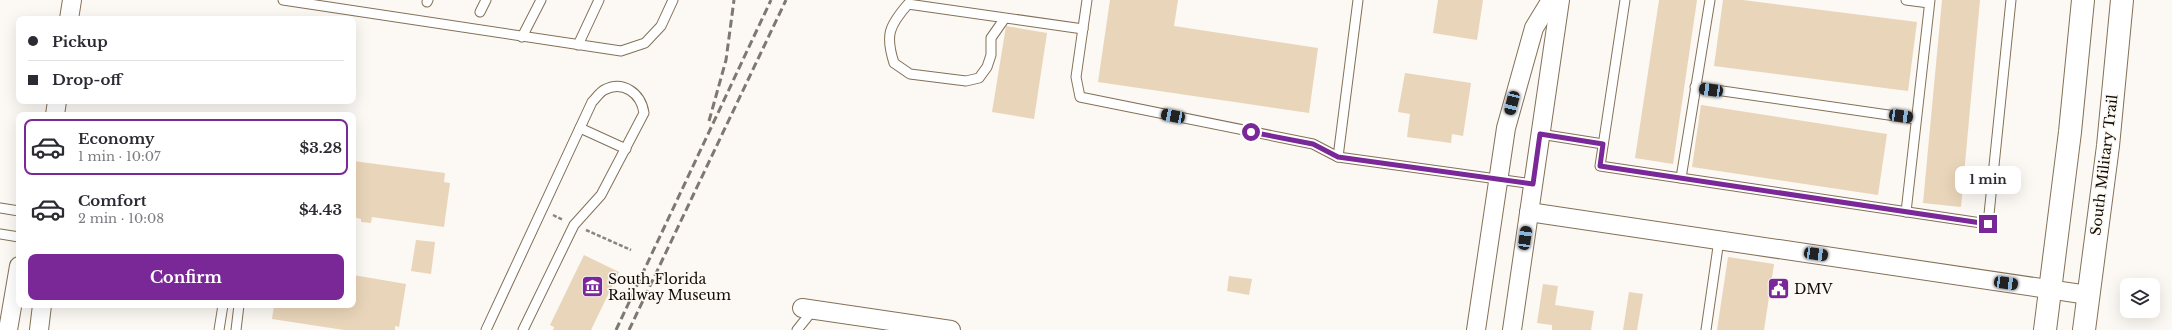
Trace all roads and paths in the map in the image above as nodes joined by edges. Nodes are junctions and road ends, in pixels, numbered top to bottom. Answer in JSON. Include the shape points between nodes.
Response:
{"nodes":[{"id":1,"x":72,"y":0,"type":"edge"},
{"id":2,"x":283,"y":0,"type":"edge"},
{"id":3,"x":486,"y":0,"type":"edge"},
{"id":4,"x":541,"y":0,"type":"edge"},
{"id":5,"x":599,"y":0,"type":"edge"},
{"id":6,"x":673,"y":0,"type":"edge"},
{"id":7,"x":1087,"y":0,"type":"edge"},
{"id":8,"x":1358,"y":0,"type":"edge"},
{"id":9,"x":1552,"y":0,"type":"edge"},
{"id":10,"x":1560,"y":0,"type":"edge"},
{"id":11,"x":1625,"y":0,"type":"edge"},
{"id":12,"x":1710,"y":0,"type":"edge"},
{"id":13,"x":1906,"y":0,"type":"edge"},
{"id":14,"x":2011,"y":0,"type":"edge"},
{"id":15,"x":2083,"y":0,"type":"edge"},
{"id":16,"x":2122,"y":0,"type":"edge"},
{"id":17,"x":314,"y":2,"type":"edge"},
{"id":18,"x":1930,"y":2,"type":"edge"},
{"id":19,"x":480,"y":12,"type":"dead end"},
{"id":20,"x":69,"y":16,"type":"edge"},
{"id":21,"x":1005,"y":18,"type":"junction"},
{"id":22,"x":1083,"y":29,"type":"junction"},
{"id":23,"x":522,"y":37,"type":"junction"},
{"id":24,"x":578,"y":45,"type":"junction"},
{"id":25,"x":1695,"y":88,"type":"junction"},
{"id":26,"x":1916,"y":119,"type":"junction"},
{"id":27,"x":580,"y":128,"type":"junction"},
{"id":28,"x":1540,"y":134,"type":"junction"},
{"id":29,"x":1603,"y":144,"type":"junction"},
{"id":30,"x":626,"y":149,"type":"junction"},
{"id":31,"x":1338,"y":157,"type":"junction"},
{"id":32,"x":1681,"y":178,"type":"junction"},
{"id":33,"x":1498,"y":179,"type":"junction"},
{"id":34,"x":1533,"y":184,"type":"junction"},
{"id":35,"x":0,"y":208,"type":"edge"},
{"id":36,"x":16,"y":211,"type":"edge"},
{"id":37,"x":1529,"y":212,"type":"junction"},
{"id":38,"x":1906,"y":212,"type":"junction"},
{"id":39,"x":0,"y":234,"type":"edge"},
{"id":40,"x":16,"y":237,"type":"edge"},
{"id":41,"x":1719,"y":240,"type":"junction"},
{"id":42,"x":16,"y":283,"type":"edge"},
{"id":43,"x":2050,"y":289,"type":"junction"},
{"id":44,"x":2088,"y":295,"type":"junction"},
{"id":45,"x":42,"y":308,"type":"edge"},
{"id":46,"x":223,"y":308,"type":"edge"},
{"id":47,"x":240,"y":308,"type":"edge"},
{"id":48,"x":807,"y":309,"type":"joint"},
{"id":49,"x":8,"y":330,"type":"edge"},
{"id":50,"x":38,"y":330,"type":"edge"},
{"id":51,"x":219,"y":330,"type":"edge"},
{"id":52,"x":236,"y":330,"type":"edge"},
{"id":53,"x":486,"y":330,"type":"edge"},
{"id":54,"x":523,"y":330,"type":"edge"},
{"id":55,"x":797,"y":330,"type":"edge"},
{"id":56,"x":951,"y":330,"type":"edge"},
{"id":57,"x":1476,"y":330,"type":"edge"},
{"id":58,"x":1512,"y":330,"type":"edge"},
{"id":59,"x":1706,"y":330,"type":"edge"},
{"id":60,"x":2045,"y":330,"type":"edge"},
{"id":61,"x":2084,"y":330,"type":"edge"}],
"edges":[{"from":1,"to":20,"type":"street"},
{"from":2,"to":17,"type":"lane"},
{"from":3,"to":19,"type":"lane"},
{"from":4,"to":23,"type":"lane"},
{"from":5,"to":24,"type":"lane"},
{"from":6,"to":24,"type":"lane","via":[[661,26],[645,43],[621,51]]},
{"from":7,"to":22,"type":"lane"},
{"from":8,"to":31,"type":"lane"},
{"from":9,"to":33,"type":"street","via":[[1534,28],[1529,43],[1506,128]]},
{"from":10,"to":28,"type":"street"},
{"from":11,"to":29,"type":"lane"},
{"from":12,"to":25,"type":"lane"},
{"from":13,"to":18,"type":"lane"},
{"from":14,"to":38,"type":"lane","via":[[1988,224]]},
{"from":15,"to":43,"type":"street","via":[[2070,132]]},
{"from":16,"to":44,"type":"street","name":"South Military Trail","via":[[2108,146]]},
{"from":17,"to":23,"type":"lane"},
{"from":18,"to":26,"type":"lane"},
{"from":21,"to":21,"type":"lane","via":[[908,4],[894,20],[888,44],[894,63],[910,74],[966,81],[979,78],[986,67],[991,38]]},
{"from":21,"to":22,"type":"lane"},
{"from":22,"to":31,"type":"lane","via":[[1076,77],[1080,97],[1313,144]]},
{"from":23,"to":24,"type":"lane"},
{"from":25,"to":26,"type":"lane"},
{"from":25,"to":32,"type":"lane"},
{"from":26,"to":38,"type":"lane"},
{"from":27,"to":30,"type":"lane"},
{"from":27,"to":30,"type":"lane","via":[[592,102],[603,90],[616,86],[632,91],[642,101],[644,113]]},
{"from":27,"to":53,"type":"lane"},
{"from":28,"to":29,"type":"lane"},
{"from":28,"to":34,"type":"street"},
{"from":29,"to":32,"type":"lane","via":[[1600,166]]},
{"from":30,"to":54,"type":"lane","via":[[601,195],[574,225]]},
{"from":31,"to":33,"type":"lane"},
{"from":32,"to":38,"type":"lane"},
{"from":33,"to":34,"type":"lane"},
{"from":33,"to":57,"type":"street"},
{"from":34,"to":37,"type":"street"},
{"from":35,"to":36,"type":"lane"},
{"from":37,"to":41,"type":"street"},
{"from":37,"to":58,"type":"street"},
{"from":39,"to":40,"type":"lane"},
{"from":41,"to":43,"type":"street"},
{"from":41,"to":59,"type":"lane"},
{"from":42,"to":49,"type":"street"},
{"from":43,"to":44,"type":"street"},
{"from":43,"to":60,"type":"street"},
{"from":44,"to":61,"type":"street","name":"South Military Trail"},
{"from":45,"to":50,"type":"street"},
{"from":46,"to":51,"type":"lane"},
{"from":47,"to":52,"type":"lane"},
{"from":48,"to":55,"type":"lane"},
{"from":48,"to":56,"type":"street"}]}
